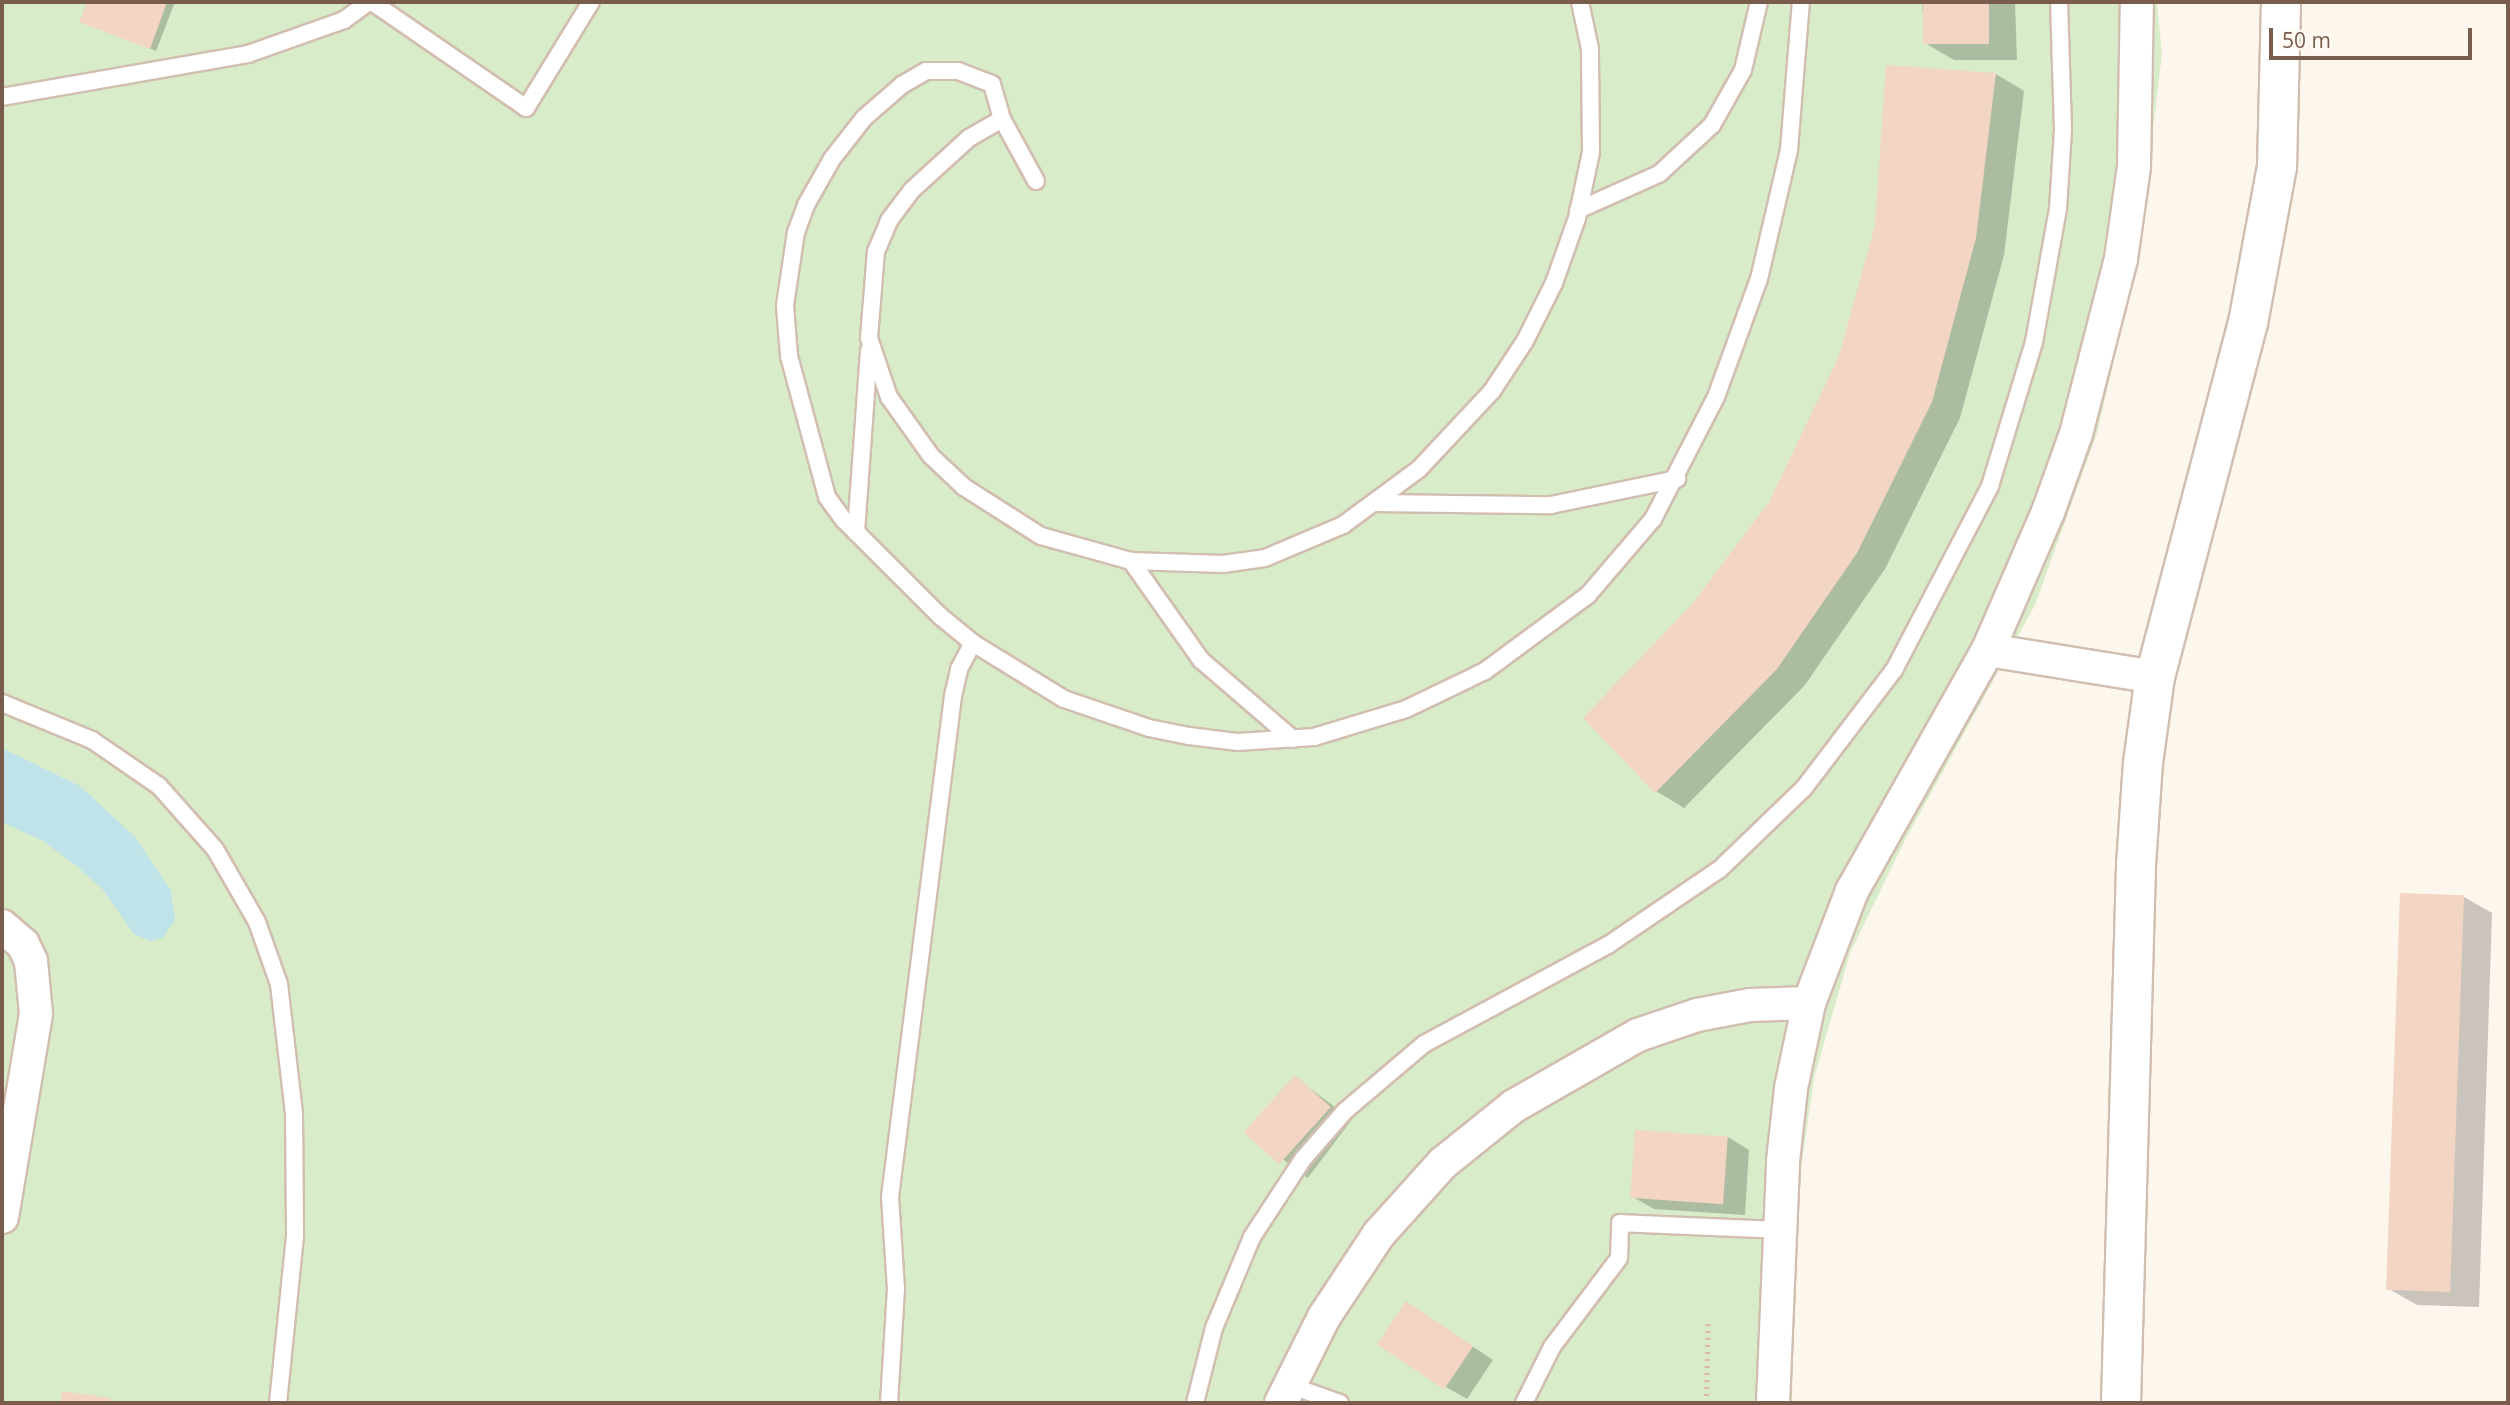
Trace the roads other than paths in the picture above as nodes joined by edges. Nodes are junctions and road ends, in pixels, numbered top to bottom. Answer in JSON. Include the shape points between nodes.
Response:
{"nodes":[{"id":1,"x":371,"y":2,"type":"edge"},
{"id":2,"x":591,"y":2,"type":"edge"},
{"id":3,"x":1580,"y":2,"type":"edge"},
{"id":4,"x":1759,"y":2,"type":"edge"},
{"id":5,"x":1801,"y":2,"type":"edge"},
{"id":6,"x":2059,"y":2,"type":"edge"},
{"id":7,"x":2137,"y":2,"type":"edge"},
{"id":8,"x":2281,"y":2,"type":"edge"},
{"id":9,"x":2,"y":97,"type":"edge"},
{"id":10,"x":1002,"y":119,"type":"junction"},
{"id":11,"x":1036,"y":181,"type":"dead end"},
{"id":12,"x":1578,"y":210,"type":"junction"},
{"id":13,"x":869,"y":338,"type":"junction"},
{"id":14,"x":1676,"y":479,"type":"junction"},
{"id":15,"x":1375,"y":503,"type":"junction"},
{"id":16,"x":856,"y":533,"type":"junction"},
{"id":17,"x":1130,"y":561,"type":"junction"},
{"id":18,"x":973,"y":643,"type":"junction"},
{"id":19,"x":1988,"y":650,"type":"junction"},
{"id":20,"x":2155,"y":677,"type":"junction"},
{"id":21,"x":2,"y":703,"type":"edge"},
{"id":22,"x":1293,"y":740,"type":"junction"},
{"id":23,"x":2,"y":926,"type":"edge"},
{"id":24,"x":1809,"y":1003,"type":"junction"},
{"id":25,"x":2,"y":1217,"type":"edge"},
{"id":26,"x":1781,"y":1230,"type":"junction"},
{"id":27,"x":1285,"y":1394,"type":"edge"},
{"id":28,"x":278,"y":1403,"type":"edge"},
{"id":29,"x":889,"y":1403,"type":"edge"},
{"id":30,"x":1195,"y":1403,"type":"edge"},
{"id":31,"x":1340,"y":1403,"type":"edge"},
{"id":32,"x":1524,"y":1403,"type":"edge"},
{"id":33,"x":1773,"y":1403,"type":"edge"},
{"id":34,"x":2121,"y":1403,"type":"edge"}],
"edges":[{"from":1,"to":2,"type":"lane","via":[[526,108]]},
{"from":1,"to":9,"type":"lane","via":[[344,20],[248,54]]},
{"from":3,"to":12,"type":"lane","via":[[1594,101],[1591,152]]},
{"from":4,"to":12,"type":"lane","via":[[1742,70],[1712,125],[1659,174]]},
{"from":5,"to":14,"type":"lane","via":[[1797,83],[1777,214],[1737,345]]},
{"from":6,"to":30,"type":"lane","via":[[2063,129],[2058,209],[2034,342],[1990,486],[1894,670],[1804,788],[1720,869],[1608,945],[1424,1044],[1345,1111],[1303,1158],[1252,1237],[1214,1328]]},
{"from":7,"to":19,"type":"street","via":[[2134,166],[2121,259],[2101,349],[2048,512]]},
{"from":8,"to":20,"type":"street","via":[[2277,167],[2251,310]]},
{"from":10,"to":11,"type":"lane"},
{"from":10,"to":13,"type":"lane","via":[[938,162],[889,221],[871,280]]},
{"from":10,"to":16,"type":"lane","via":[[997,94],[983,78],[958,71],[919,74],[864,118],[832,159],[806,205],[786,281],[789,356],[827,497]]},
{"from":12,"to":15,"type":"lane","via":[[1554,284],[1493,391],[1455,434]]},
{"from":13,"to":16,"type":"lane"},
{"from":13,"to":17,"type":"lane","via":[[889,397],[909,429],[964,487],[1041,536]]},
{"from":14,"to":15,"type":"lane","via":[[1551,505]]},
{"from":14,"to":22,"type":"lane","via":[[1653,519],[1614,569],[1530,642],[1485,671],[1416,705]]},
{"from":15,"to":17,"type":"lane","via":[[1343,524],[1265,558],[1223,564]]},
{"from":16,"to":18,"type":"lane"},
{"from":17,"to":22,"type":"lane","via":[[1201,660],[1223,684]]},
{"from":18,"to":22,"type":"lane","via":[[1064,699],[1149,728],[1237,742]]},
{"from":18,"to":29,"type":"lane","via":[[959,669],[953,696],[890,1197],[896,1289]]},
{"from":19,"to":20,"type":"street"},
{"from":19,"to":24,"type":"street","via":[[1852,891]]},
{"from":20,"to":34,"type":"street","via":[[2136,865]]},
{"from":21,"to":28,"type":"lane","via":[[92,740],[159,786],[215,849],[262,933],[287,1027],[294,1113],[295,1236]]},
{"from":23,"to":25,"type":"street","via":[[23,944],[31,961],[36,1014]]},
{"from":24,"to":26,"type":"street","via":[[1791,1088]]},
{"from":24,"to":27,"type":"street","via":[[1750,1004],[1697,1015],[1638,1035],[1514,1106],[1443,1163],[1379,1234],[1324,1317]]},
{"from":26,"to":32,"type":"lane","via":[[1620,1223],[1619,1258],[1552,1347]]},
{"from":26,"to":33,"type":"street"},
{"from":27,"to":31,"type":"lane"}]}
